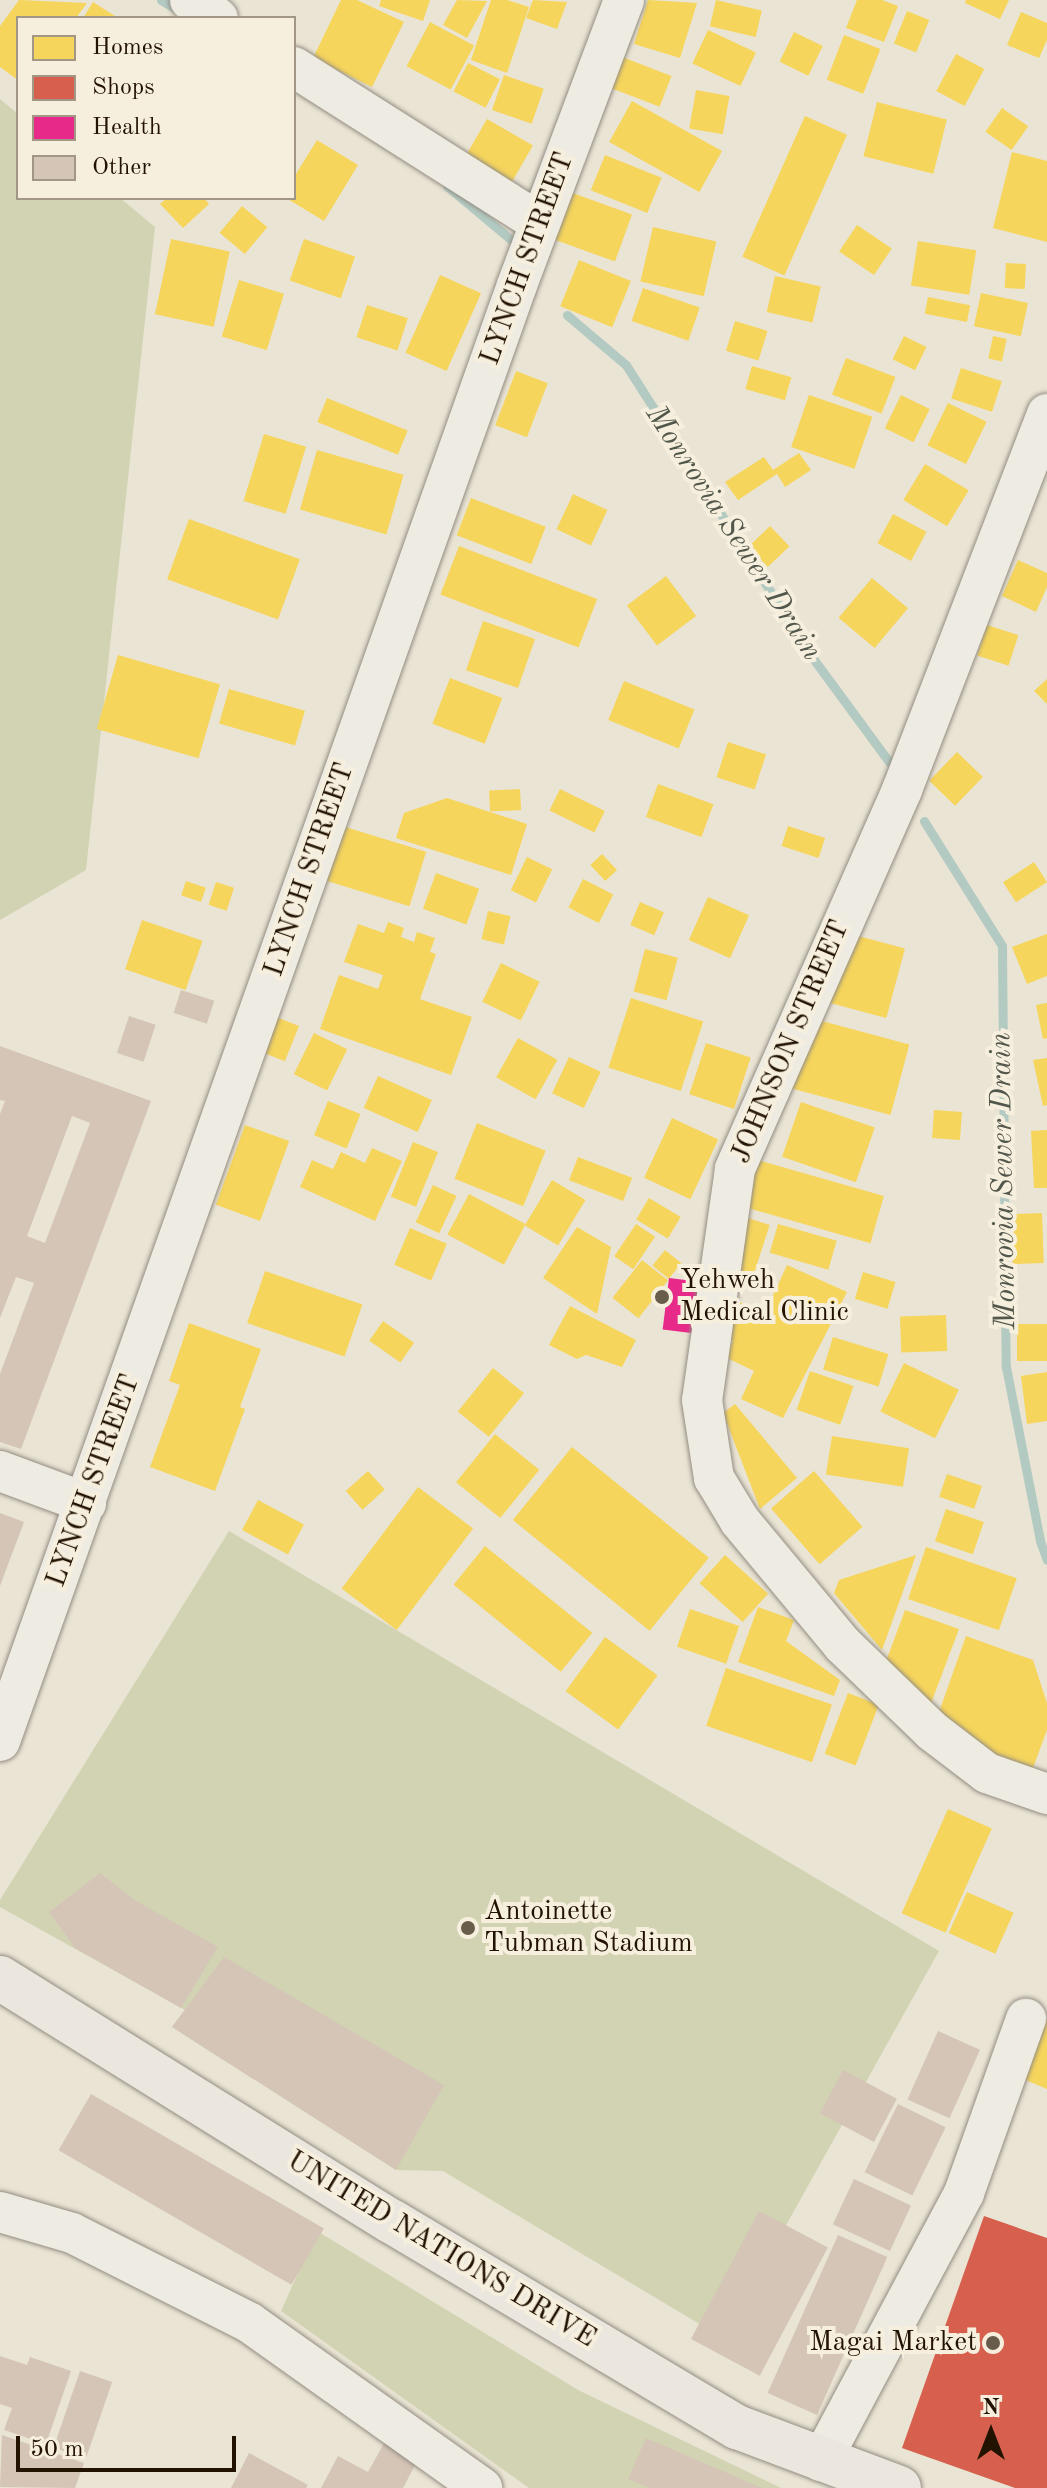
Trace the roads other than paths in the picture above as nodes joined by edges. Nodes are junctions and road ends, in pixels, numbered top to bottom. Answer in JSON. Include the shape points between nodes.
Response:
{"nodes":[{"id":1,"x":190,"y":0,"type":"edge"},
{"id":2,"x":624,"y":0,"type":"edge"},
{"id":3,"x":215,"y":16,"type":"edge"},
{"id":4,"x":296,"y":68,"type":"edge"},
{"id":5,"x":540,"y":223,"type":"junction"},
{"id":6,"x":1047,"y":414,"type":"edge"},
{"id":7,"x":0,"y":1471,"type":"edge"},
{"id":8,"x":86,"y":1503,"type":"junction"},
{"id":9,"x":0,"y":1741,"type":"edge"},
{"id":10,"x":1047,"y":1794,"type":"edge"},
{"id":11,"x":0,"y":1978,"type":"edge"},
{"id":12,"x":1026,"y":2019,"type":"dead end"},
{"id":13,"x":0,"y":2212,"type":"edge"},
{"id":14,"x":821,"y":2461,"type":"junction"},
{"id":15,"x":482,"y":2488,"type":"edge"},
{"id":16,"x":899,"y":2488,"type":"edge"}],
"edges":[{"from":1,"to":3,"type":"street"},
{"from":2,"to":5,"type":"street","name":"LYNCH STREET"},
{"from":4,"to":5,"type":"street"},
{"from":5,"to":8,"type":"street","name":"LYNCH STREET"},
{"from":6,"to":10,"type":"street","name":"JOHNSON STREET","via":[[902,790],[735,1169],[702,1400],[714,1478],[740,1521],[842,1644],[932,1731],[987,1773]]},
{"from":7,"to":8,"type":"street"},
{"from":8,"to":9,"type":"street","name":"LYNCH STREET"},
{"from":11,"to":14,"type":"main road","name":"UNITED NATIONS DRIVE","via":[[391,2221],[737,2427]]},
{"from":12,"to":14,"type":"street","via":[[964,2193]]},
{"from":13,"to":15,"type":"street","via":[[72,2233],[250,2323]]},
{"from":14,"to":16,"type":"main road","name":"UNITED NATIONS DRIVE"}]}
